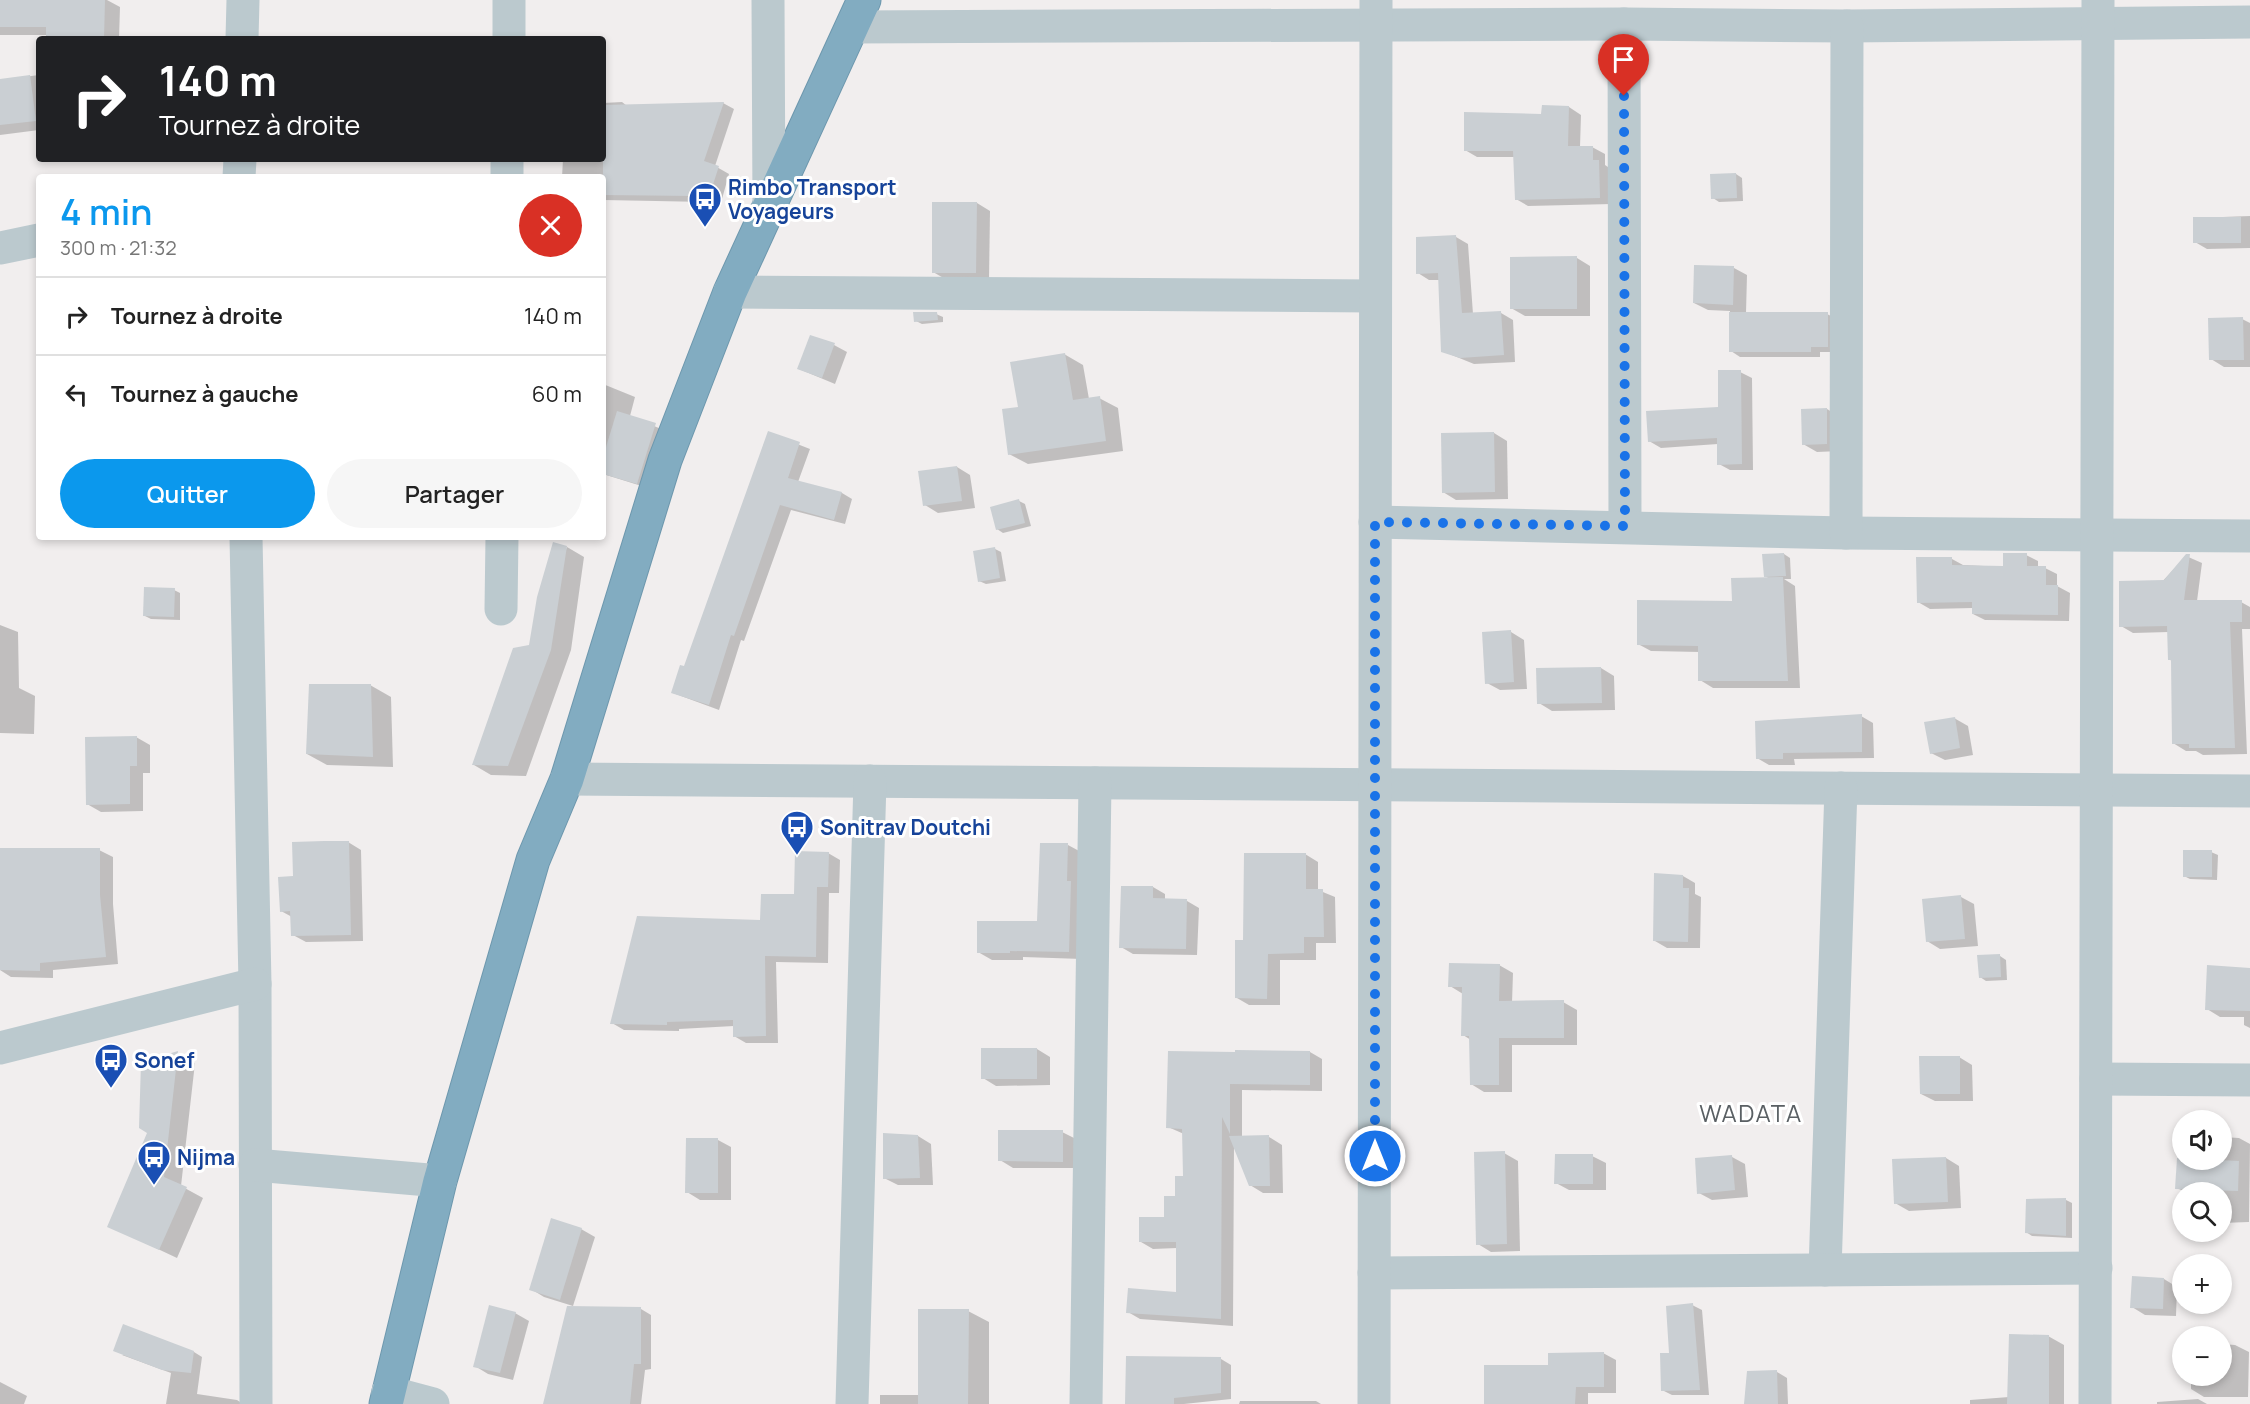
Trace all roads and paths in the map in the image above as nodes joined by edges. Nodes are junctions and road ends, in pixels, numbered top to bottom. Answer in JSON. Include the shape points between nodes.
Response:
{"nodes":[{"id":1,"x":243,"y":0,"type":"edge"},
{"id":2,"x":509,"y":0,"type":"edge"},
{"id":3,"x":768,"y":0,"type":"edge"},
{"id":4,"x":2098,"y":11,"type":"edge"},
{"id":5,"x":1375,"y":13,"type":"edge"},
{"id":6,"x":858,"y":14,"type":"edge"},
{"id":7,"x":2250,"y":22,"type":"edge"},
{"id":8,"x":1624,"y":24,"type":"junction"},
{"id":9,"x":1847,"y":26,"type":"junction"},
{"id":10,"x":242,"y":36,"type":"edge"},
{"id":11,"x":509,"y":36,"type":"edge"},
{"id":12,"x":769,"y":208,"type":"junction"},
{"id":13,"x":36,"y":241,"type":"edge"},
{"id":14,"x":0,"y":248,"type":"edge"},
{"id":15,"x":730,"y":292,"type":"junction"},
{"id":16,"x":1375,"y":296,"type":"junction"},
{"id":17,"x":1375,"y":522,"type":"junction"},
{"id":18,"x":1625,"y":526,"type":"junction"},
{"id":19,"x":1846,"y":533,"type":"junction"},
{"id":20,"x":2097,"y":533,"type":"junction"},
{"id":21,"x":2250,"y":536,"type":"edge"},
{"id":22,"x":246,"y":540,"type":"edge"},
{"id":23,"x":502,"y":540,"type":"edge"},
{"id":24,"x":501,"y":609,"type":"dead end"},
{"id":25,"x":567,"y":779,"type":"junction"},
{"id":26,"x":870,"y":781,"type":"junction"},
{"id":27,"x":1095,"y":783,"type":"junction"},
{"id":28,"x":1375,"y":784,"type":"junction"},
{"id":29,"x":1841,"y":788,"type":"junction"},
{"id":30,"x":2097,"y":789,"type":"junction"},
{"id":31,"x":2250,"y":790,"type":"edge"},
{"id":32,"x":255,"y":984,"type":"junction"},
{"id":33,"x":0,"y":1048,"type":"edge"},
{"id":34,"x":2096,"y":1079,"type":"junction"},
{"id":35,"x":2250,"y":1080,"type":"edge"},
{"id":36,"x":255,"y":1165,"type":"junction"},
{"id":37,"x":440,"y":1181,"type":"junction"},
{"id":38,"x":2096,"y":1268,"type":"junction"},
{"id":39,"x":1825,"y":1270,"type":"junction"},
{"id":40,"x":1374,"y":1273,"type":"junction"},
{"id":41,"x":387,"y":1398,"type":"edge"},
{"id":42,"x":256,"y":1404,"type":"edge"},
{"id":43,"x":433,"y":1404,"type":"edge"},
{"id":44,"x":852,"y":1404,"type":"edge"},
{"id":45,"x":1086,"y":1404,"type":"edge"},
{"id":46,"x":1374,"y":1404,"type":"edge"},
{"id":47,"x":2095,"y":1404,"type":"edge"}],
"edges":[{"from":1,"to":10,"type":"street"},
{"from":2,"to":11,"type":"street"},
{"from":3,"to":12,"type":"street"},
{"from":4,"to":7,"type":"street"},
{"from":4,"to":9,"type":"street"},
{"from":4,"to":20,"type":"street"},
{"from":5,"to":6,"type":"street"},
{"from":5,"to":8,"type":"street"},
{"from":5,"to":16,"type":"street"},
{"from":6,"to":12,"type":"highway"},
{"from":8,"to":9,"type":"street"},
{"from":8,"to":18,"type":"street"},
{"from":9,"to":19,"type":"street"},
{"from":12,"to":15,"type":"highway"},
{"from":13,"to":14,"type":"street"},
{"from":15,"to":16,"type":"street"},
{"from":15,"to":25,"type":"highway","via":[[665,459]]},
{"from":16,"to":17,"type":"street"},
{"from":17,"to":18,"type":"street"},
{"from":17,"to":28,"type":"street"},
{"from":18,"to":19,"type":"street"},
{"from":19,"to":20,"type":"street"},
{"from":20,"to":21,"type":"street"},
{"from":20,"to":30,"type":"street"},
{"from":22,"to":32,"type":"street"},
{"from":23,"to":24,"type":"street"},
{"from":25,"to":26,"type":"street"},
{"from":25,"to":37,"type":"highway","via":[[533,860]]},
{"from":26,"to":27,"type":"street"},
{"from":26,"to":44,"type":"street"},
{"from":27,"to":28,"type":"street"},
{"from":27,"to":45,"type":"street"},
{"from":28,"to":29,"type":"street"},
{"from":28,"to":40,"type":"street"},
{"from":29,"to":30,"type":"street"},
{"from":29,"to":39,"type":"street"},
{"from":30,"to":31,"type":"street"},
{"from":30,"to":34,"type":"street"},
{"from":32,"to":33,"type":"street"},
{"from":32,"to":36,"type":"street"},
{"from":34,"to":35,"type":"street"},
{"from":34,"to":38,"type":"street"},
{"from":36,"to":37,"type":"street"},
{"from":36,"to":42,"type":"street"},
{"from":37,"to":41,"type":"highway"},
{"from":38,"to":39,"type":"street"},
{"from":38,"to":47,"type":"street"},
{"from":39,"to":40,"type":"street"},
{"from":40,"to":46,"type":"street"},
{"from":41,"to":43,"type":"street"}]}
